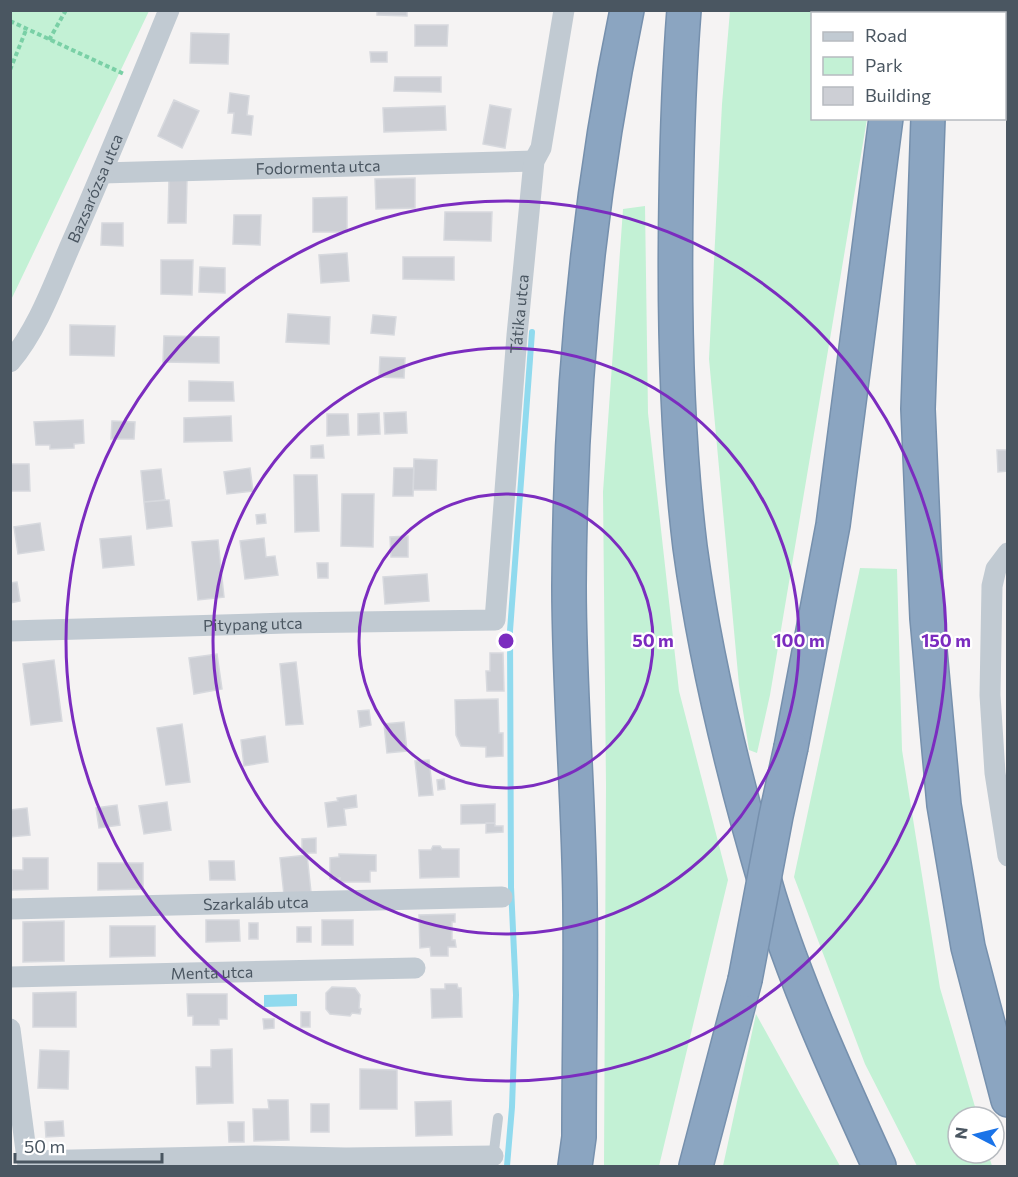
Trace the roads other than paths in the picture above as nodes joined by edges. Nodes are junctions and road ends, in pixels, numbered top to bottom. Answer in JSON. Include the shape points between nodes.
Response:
{"nodes":[{"id":1,"x":169,"y":10,"type":"edge"},
{"id":2,"x":564,"y":10,"type":"edge"},
{"id":3,"x":627,"y":10,"type":"edge"},
{"id":4,"x":684,"y":10,"type":"edge"},
{"id":5,"x":886,"y":120,"type":"edge"},
{"id":6,"x":928,"y":120,"type":"edge"},
{"id":7,"x":534,"y":161,"type":"junction"},
{"id":8,"x":102,"y":173,"type":"junction"},
{"id":9,"x":10,"y":362,"type":"edge"},
{"id":10,"x":1008,"y":553,"type":"edge"},
{"id":11,"x":495,"y":620,"type":"joint"},
{"id":12,"x":10,"y":631,"type":"edge"},
{"id":13,"x":999,"y":698,"type":"edge"},
{"id":14,"x":1008,"y":856,"type":"edge"},
{"id":15,"x":502,"y":897,"type":"dead end"},
{"id":16,"x":10,"y":909,"type":"edge"},
{"id":17,"x":415,"y":968,"type":"dead end"},
{"id":18,"x":10,"y":977,"type":"edge"},
{"id":19,"x":11,"y":1041,"type":"edge"},
{"id":20,"x":1008,"y":1100,"type":"edge"},
{"id":21,"x":498,"y":1118,"type":"dead end"},
{"id":22,"x":493,"y":1161,"type":"edge"},
{"id":23,"x":28,"y":1164,"type":"edge"},
{"id":24,"x":575,"y":1167,"type":"edge"},
{"id":25,"x":696,"y":1167,"type":"edge"},
{"id":26,"x":879,"y":1167,"type":"edge"}],
"edges":[{"from":1,"to":8,"type":"street","name":"Bazsarózsa utca"},
{"from":2,"to":7,"type":"street","name":"Tátika utca","via":[[541,148]]},
{"from":3,"to":24,"type":"highway","via":[[608,116],[588,272],[571,494],[569,589],[580,903],[579,1137]]},
{"from":4,"to":26,"type":"highway","via":[[676,188],[677,361],[690,546],[705,640],[770,897],[815,1020]]},
{"from":5,"to":25,"type":"highway","bridge":true,"via":[[833,525],[745,980]]},
{"from":6,"to":20,"type":"highway","via":[[918,409],[927,618],[944,805],[968,947]]},
{"from":7,"to":8,"type":"street","name":"Fodormenta utca"},
{"from":7,"to":11,"type":"street","name":"Tátika utca"},
{"from":8,"to":9,"type":"street","name":"Bazsarózsa utca","via":[[34,324]]},
{"from":10,"to":13,"type":"street","via":[[996,569],[992,586]]},
{"from":11,"to":12,"type":"street","name":"Pitypang utca"},
{"from":13,"to":14,"type":"street","via":[[995,773]]},
{"from":15,"to":16,"type":"street","name":"Szarkaláb utca"},
{"from":17,"to":18,"type":"street","name":"Menta utca"},
{"from":19,"to":23,"type":"street"},
{"from":21,"to":22,"type":"lane"},
{"from":22,"to":23,"type":"street","via":[[254,1156]]}]}
